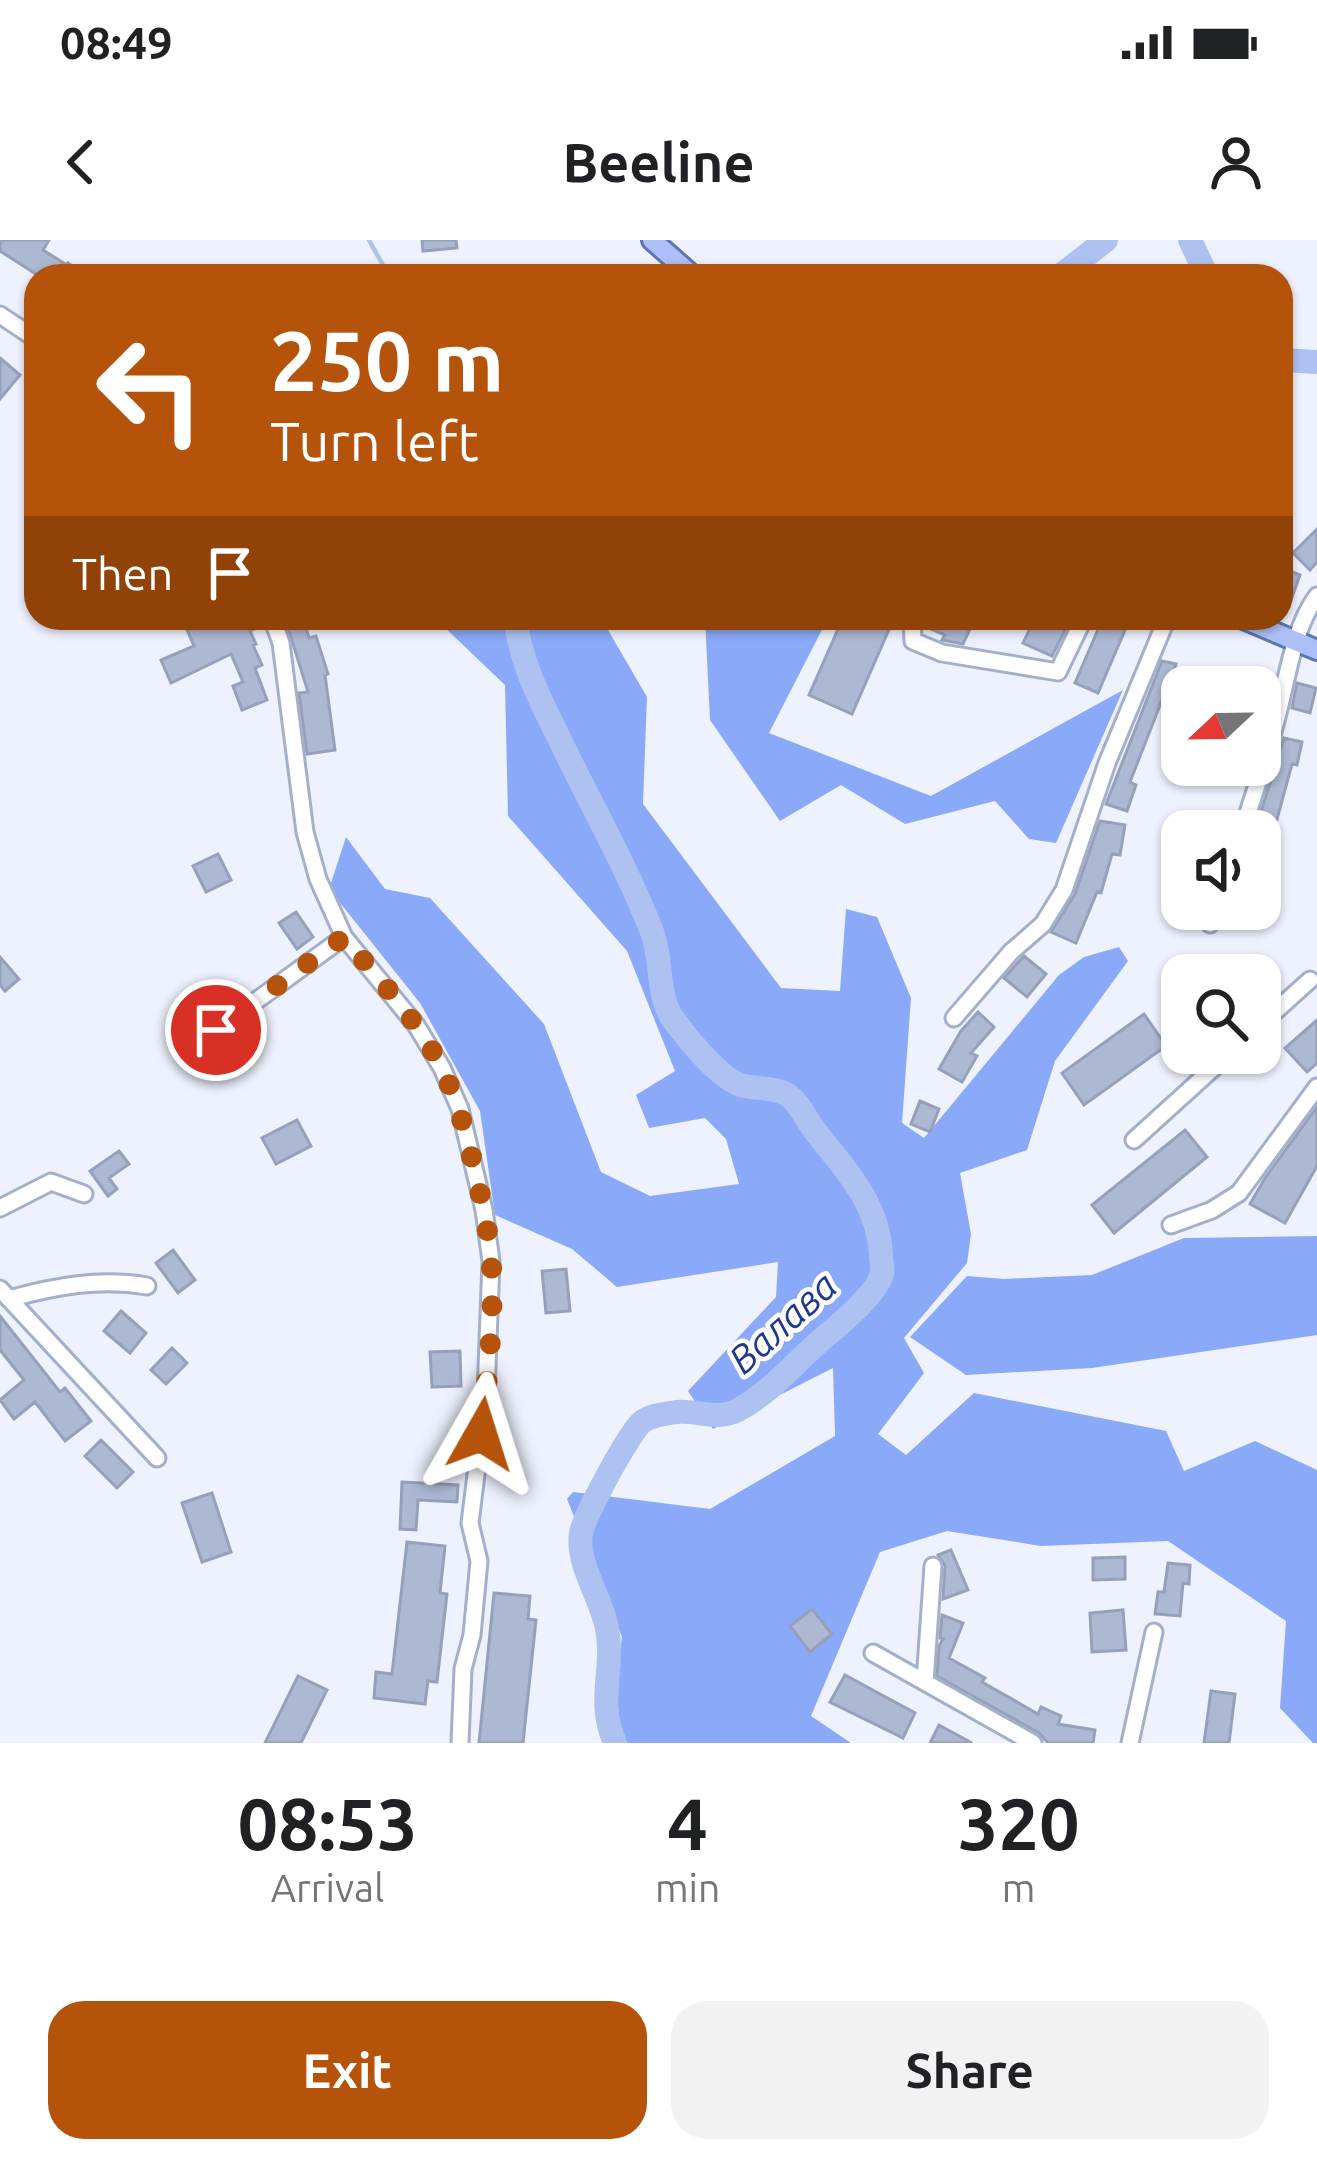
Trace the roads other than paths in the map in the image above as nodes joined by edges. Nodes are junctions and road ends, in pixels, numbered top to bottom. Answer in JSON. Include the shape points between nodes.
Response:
{"nodes":[{"id":1,"x":652,"y":240,"type":"edge"},
{"id":2,"x":674,"y":264,"type":"edge"},
{"id":3,"x":1317,"y":596,"type":"edge"},
{"id":4,"x":276,"y":630,"type":"edge"},
{"id":5,"x":913,"y":630,"type":"edge"},
{"id":6,"x":1078,"y":630,"type":"edge"},
{"id":7,"x":1162,"y":630,"type":"edge"},
{"id":8,"x":1272,"y":630,"type":"edge"},
{"id":9,"x":1297,"y":640,"type":"junction"},
{"id":10,"x":1317,"y":650,"type":"edge"},
{"id":11,"x":1249,"y":810,"type":"edge"},
{"id":12,"x":344,"y":937,"type":"junction"},
{"id":13,"x":1314,"y":980,"type":"edge"},
{"id":14,"x":1281,"y":1008,"type":"edge"},
{"id":15,"x":954,"y":1018,"type":"dead end"},
{"id":16,"x":216,"y":1030,"type":"dead end"},
{"id":17,"x":1207,"y":1074,"type":"edge"},
{"id":18,"x":1317,"y":1088,"type":"edge"},
{"id":19,"x":1134,"y":1140,"type":"dead end"},
{"id":20,"x":84,"y":1194,"type":"dead end"},
{"id":21,"x":0,"y":1208,"type":"edge"},
{"id":22,"x":1171,"y":1226,"type":"dead end"},
{"id":23,"x":147,"y":1286,"type":"dead end"},
{"id":24,"x":4,"y":1294,"type":"edge"},
{"id":25,"x":157,"y":1458,"type":"dead end"},
{"id":26,"x":933,"y":1566,"type":"dead end"},
{"id":27,"x":1154,"y":1632,"type":"dead end"},
{"id":28,"x":873,"y":1653,"type":"dead end"},
{"id":29,"x":925,"y":1682,"type":"junction"},
{"id":30,"x":460,"y":1743,"type":"edge"},
{"id":31,"x":1033,"y":1743,"type":"edge"},
{"id":32,"x":1130,"y":1743,"type":"edge"}],
"edges":[{"from":1,"to":2,"type":"main road"},
{"from":3,"to":9,"type":"street"},
{"from":4,"to":12,"type":"street","via":[[305,832]]},
{"from":5,"to":6,"type":"street","via":[[914,641],[942,652],[1058,672]]},
{"from":7,"to":15,"type":"street","via":[[1064,890],[1043,924]]},
{"from":8,"to":9,"type":"main road"},
{"from":9,"to":10,"type":"main road"},
{"from":9,"to":11,"type":"street"},
{"from":12,"to":16,"type":"street"},
{"from":12,"to":30,"type":"street","via":[[442,1067],[484,1210],[491,1261],[486,1394],[470,1523],[479,1561]]},
{"from":13,"to":14,"type":"street"},
{"from":17,"to":19,"type":"street"},
{"from":18,"to":22,"type":"street","via":[[1239,1192]]},
{"from":20,"to":21,"type":"street","via":[[51,1182]]},
{"from":23,"to":24,"type":"street","via":[[117,1281]]},
{"from":24,"to":25,"type":"street"},
{"from":26,"to":29,"type":"street"},
{"from":27,"to":32,"type":"street"},
{"from":28,"to":29,"type":"street"},
{"from":29,"to":31,"type":"street"}]}
